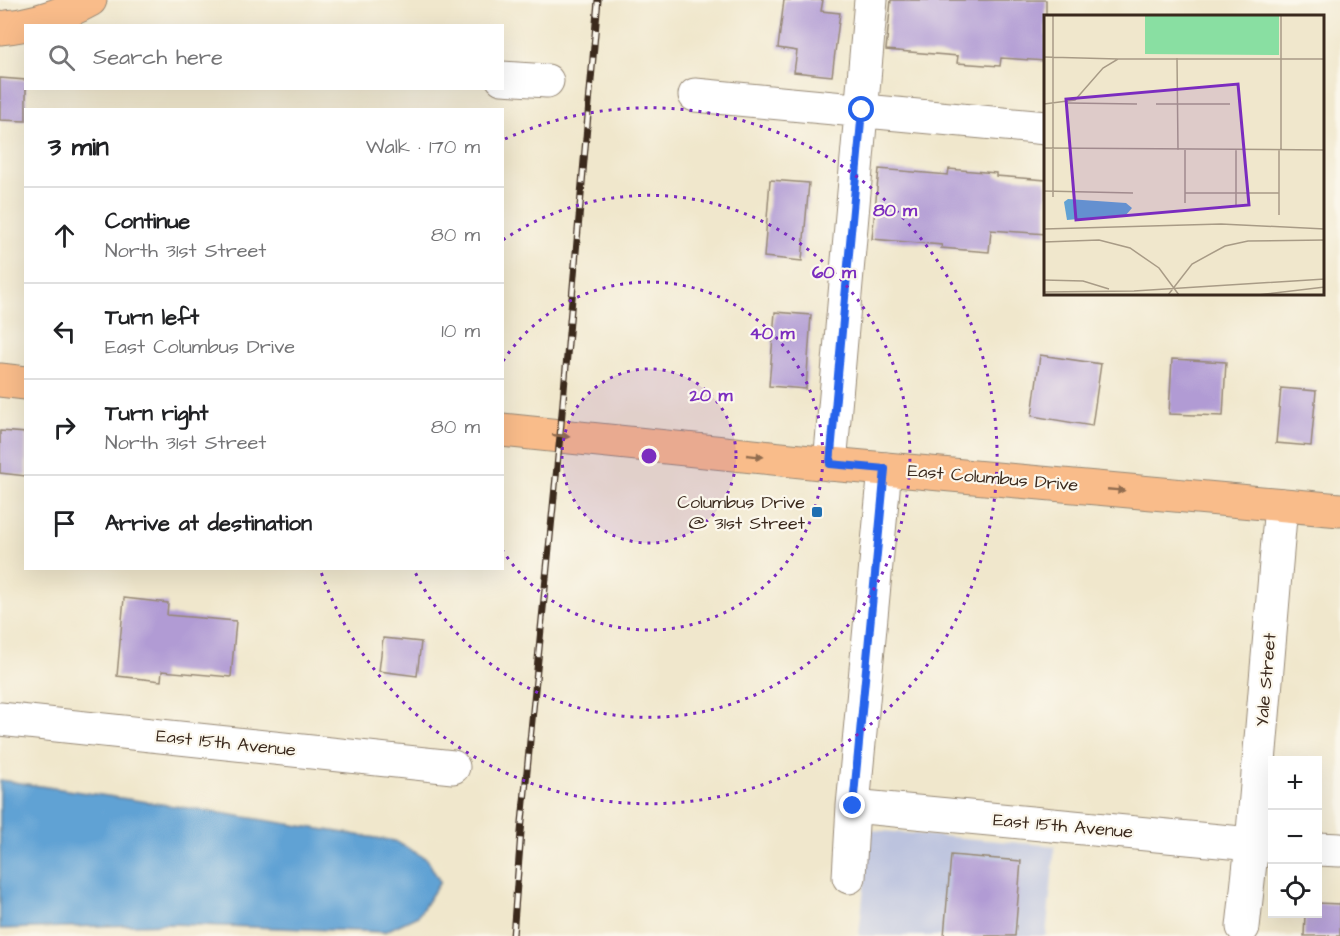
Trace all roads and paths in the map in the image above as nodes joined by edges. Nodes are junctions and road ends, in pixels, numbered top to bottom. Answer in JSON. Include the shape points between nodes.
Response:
{"nodes":[{"id":1,"x":90,"y":0,"type":"edge"},
{"id":2,"x":871,"y":0,"type":"edge"},
{"id":3,"x":27,"y":24,"type":"edge"},
{"id":4,"x":504,"y":78,"type":"edge"},
{"id":5,"x":547,"y":81,"type":"dead end"},
{"id":6,"x":695,"y":95,"type":"dead end"},
{"id":7,"x":862,"y":110,"type":"junction"},
{"id":8,"x":1044,"y":128,"type":"edge"},
{"id":9,"x":0,"y":380,"type":"edge"},
{"id":10,"x":24,"y":383,"type":"edge"},
{"id":11,"x":504,"y":430,"type":"edge"},
{"id":12,"x":830,"y":464,"type":"junction"},
{"id":13,"x":885,"y":469,"type":"junction"},
{"id":14,"x":1281,"y":505,"type":"junction"},
{"id":15,"x":1340,"y":510,"type":"edge"},
{"id":16,"x":0,"y":719,"type":"edge"},
{"id":17,"x":453,"y":767,"type":"dead end"},
{"id":18,"x":853,"y":806,"type":"junction"},
{"id":19,"x":1262,"y":845,"type":"edge"},
{"id":20,"x":1322,"y":849,"type":"edge"},
{"id":21,"x":1340,"y":850,"type":"edge"},
{"id":22,"x":849,"y":877,"type":"dead end"},
{"id":23,"x":1243,"y":927,"type":"dead end"}],
"edges":[{"from":1,"to":3,"type":"main road","via":[[70,11]]},
{"from":2,"to":7,"type":"street"},
{"from":4,"to":5,"type":"street"},
{"from":6,"to":7,"type":"street"},
{"from":7,"to":8,"type":"street"},
{"from":7,"to":12,"type":"street"},
{"from":9,"to":10,"type":"main road"},
{"from":11,"to":12,"type":"main road","name":"East Columbus Drive","one_way":true},
{"from":12,"to":13,"type":"main road","name":"East Columbus Drive"},
{"from":13,"to":14,"type":"main road","name":"East Columbus Drive","one_way":true},
{"from":13,"to":18,"type":"street"},
{"from":14,"to":15,"type":"main road","name":"East Columbus Drive"},
{"from":14,"to":19,"type":"street","name":"Yale Street"},
{"from":16,"to":17,"type":"street","name":"East 15th Avenue"},
{"from":18,"to":19,"type":"street","name":"East 15th Avenue"},
{"from":18,"to":22,"type":"street"},
{"from":19,"to":23,"type":"street","name":"Yale Street"},
{"from":20,"to":21,"type":"street"}]}
